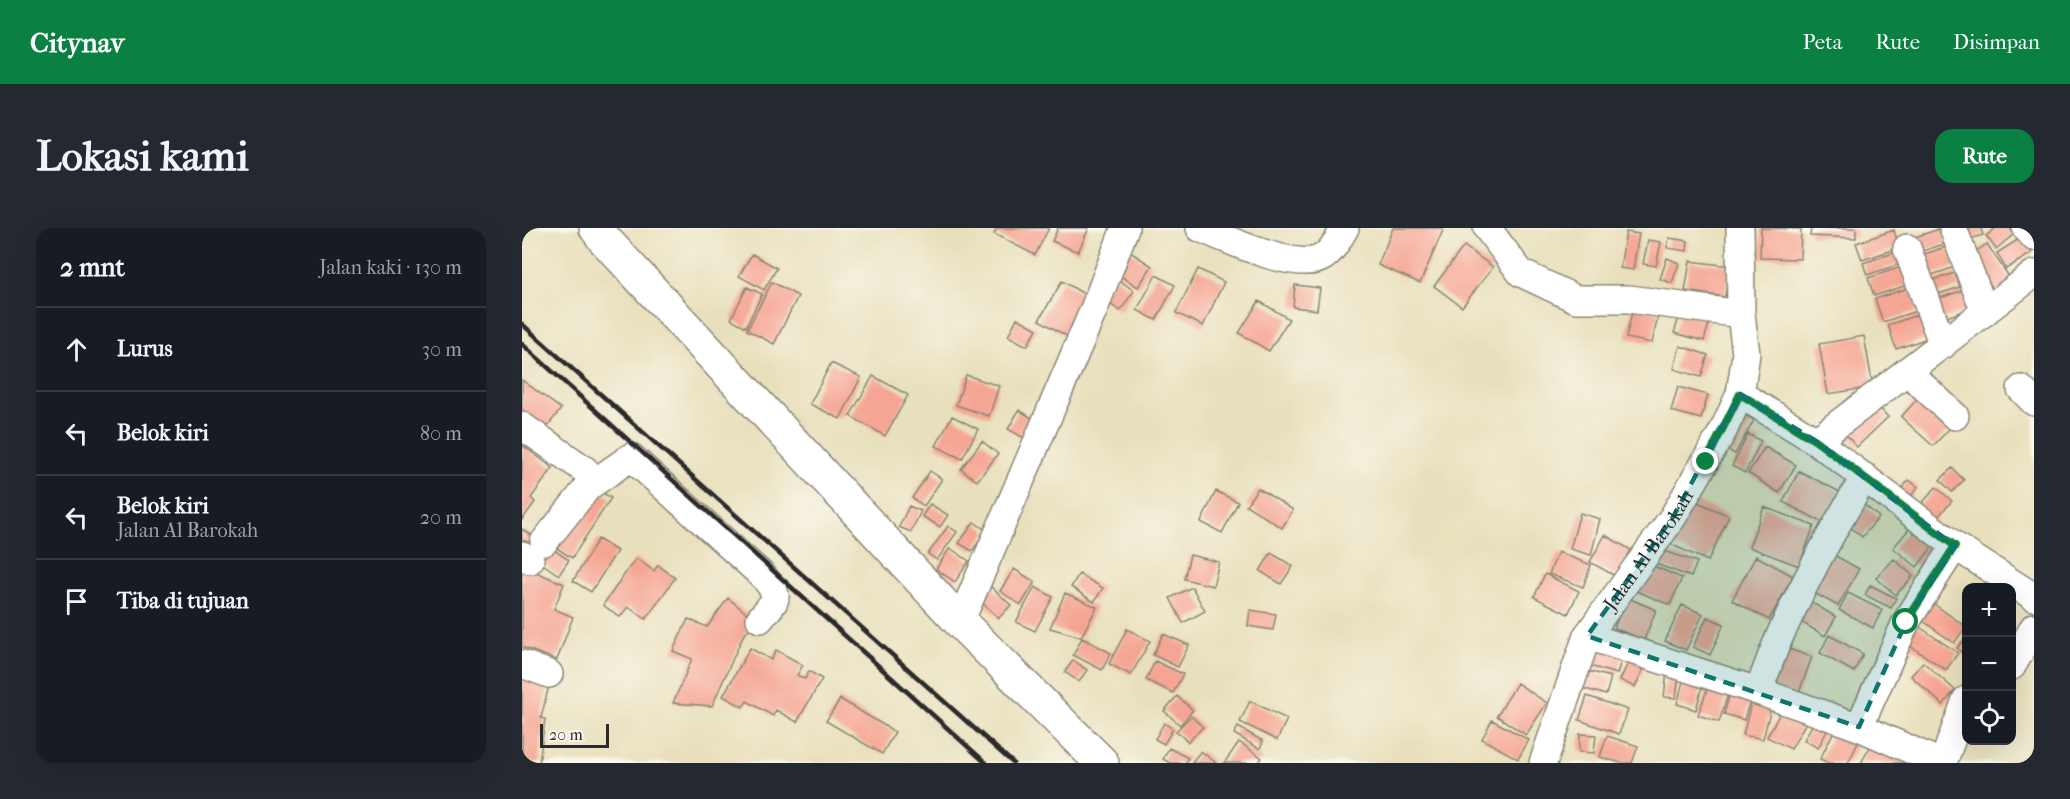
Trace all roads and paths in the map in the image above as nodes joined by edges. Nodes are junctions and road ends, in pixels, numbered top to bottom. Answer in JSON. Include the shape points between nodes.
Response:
{"nodes":[{"id":1,"x":596,"y":228,"type":"edge"},
{"id":2,"x":1125,"y":228,"type":"edge"},
{"id":3,"x":1200,"y":228,"type":"edge"},
{"id":4,"x":1345,"y":228,"type":"edge"},
{"id":5,"x":1487,"y":228,"type":"edge"},
{"id":6,"x":1740,"y":228,"type":"edge"},
{"id":7,"x":1953,"y":228,"type":"edge"},
{"id":8,"x":2026,"y":228,"type":"edge"},
{"id":9,"x":2034,"y":237,"type":"edge"},
{"id":10,"x":1907,"y":248,"type":"dead end"},
{"id":11,"x":2034,"y":274,"type":"edge"},
{"id":12,"x":1985,"y":312,"type":"junction"},
{"id":13,"x":1741,"y":314,"type":"junction"},
{"id":14,"x":1943,"y":345,"type":"junction"},
{"id":15,"x":1907,"y":371,"type":"junction"},
{"id":16,"x":1740,"y":394,"type":"junction"},
{"id":17,"x":1955,"y":416,"type":"dead end"},
{"id":18,"x":522,"y":426,"type":"edge"},
{"id":19,"x":1816,"y":441,"type":"junction"},
{"id":20,"x":1865,"y":477,"type":"junction"},
{"id":21,"x":588,"y":487,"type":"junction"},
{"id":22,"x":1955,"y":546,"type":"junction"},
{"id":23,"x":532,"y":552,"type":"edge"},
{"id":24,"x":2033,"y":594,"type":"edge"},
{"id":25,"x":760,"y":619,"type":"dead end"},
{"id":26,"x":960,"y":621,"type":"junction"},
{"id":27,"x":2034,"y":627,"type":"edge"},
{"id":28,"x":1587,"y":636,"type":"junction"},
{"id":29,"x":2016,"y":659,"type":"edge"},
{"id":30,"x":522,"y":664,"type":"edge"},
{"id":31,"x":549,"y":674,"type":"dead end"},
{"id":32,"x":1758,"y":691,"type":"junction"},
{"id":33,"x":1962,"y":710,"type":"edge"},
{"id":34,"x":1858,"y":727,"type":"junction"},
{"id":35,"x":1102,"y":763,"type":"edge"},
{"id":36,"x":1543,"y":763,"type":"edge"},
{"id":37,"x":1942,"y":763,"type":"edge"}],
"edges":[{"from":1,"to":26,"type":"street"},
{"from":2,"to":26,"type":"street"},
{"from":3,"to":4,"type":"street","via":[[1297,262],[1322,257],[1333,248]]},
{"from":5,"to":13,"type":"street","via":[[1521,273],[1576,299],[1629,299]]},
{"from":6,"to":13,"type":"street","name":"Jalan Al Barokah"},
{"from":7,"to":12,"type":"street"},
{"from":8,"to":9,"type":"street"},
{"from":10,"to":14,"type":"street"},
{"from":11,"to":12,"type":"street"},
{"from":12,"to":14,"type":"street"},
{"from":13,"to":16,"type":"street","name":"Jalan Al Barokah","via":[[1746,354]]},
{"from":14,"to":15,"type":"street"},
{"from":15,"to":17,"type":"street"},
{"from":15,"to":19,"type":"street"},
{"from":16,"to":19,"type":"street"},
{"from":16,"to":28,"type":"street","name":"Jalan Al Barokah","via":[[1673,517]]},
{"from":18,"to":21,"type":"street","via":[[585,470],[589,475]]},
{"from":19,"to":20,"type":"street"},
{"from":20,"to":22,"type":"street"},
{"from":20,"to":32,"type":"street","via":[[1807,578]]},
{"from":21,"to":23,"type":"street"},
{"from":21,"to":25,"type":"street","via":[[631,457],[776,591],[777,597]]},
{"from":22,"to":24,"type":"street"},
{"from":22,"to":34,"type":"street","via":[[1906,622]]},
{"from":26,"to":35,"type":"street"},
{"from":27,"to":29,"type":"street"},
{"from":28,"to":32,"type":"street"},
{"from":28,"to":36,"type":"street","name":"Jalan Al Barokah"},
{"from":30,"to":31,"type":"street"},
{"from":32,"to":34,"type":"street"},
{"from":33,"to":37,"type":"street"},
{"from":34,"to":37,"type":"street"}]}
